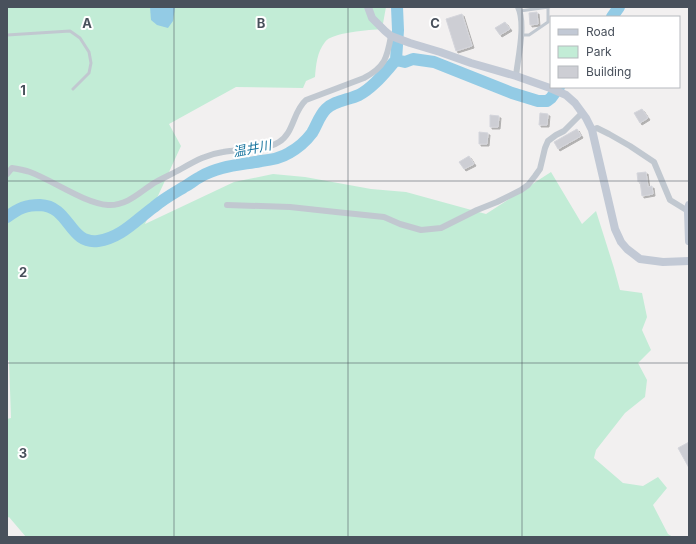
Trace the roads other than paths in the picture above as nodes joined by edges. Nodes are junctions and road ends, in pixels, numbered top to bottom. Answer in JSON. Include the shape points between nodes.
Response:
{"nodes":[{"id":1,"x":368,"y":7,"type":"edge"},
{"id":2,"x":549,"y":7,"type":"edge"},
{"id":3,"x":519,"y":9,"type":"edge"},
{"id":4,"x":7,"y":35,"type":"edge"},
{"id":5,"x":521,"y":35,"type":"junction"},
{"id":6,"x":391,"y":36,"type":"junction"},
{"id":7,"x":516,"y":76,"type":"junction"},
{"id":8,"x":73,"y":89,"type":"dead end"},
{"id":9,"x":582,"y":113,"type":"junction"},
{"id":10,"x":592,"y":130,"type":"junction"},
{"id":11,"x":10,"y":167,"type":"edge"},
{"id":12,"x":7,"y":174,"type":"edge"},
{"id":13,"x":227,"y":205,"type":"dead end"},
{"id":14,"x":688,"y":208,"type":"edge"},
{"id":15,"x":689,"y":241,"type":"edge"},
{"id":16,"x":689,"y":261,"type":"edge"}],
"edges":[{"from":1,"to":6,"type":"street","via":[[372,18]]},
{"from":2,"to":3,"type":"lane"},
{"from":2,"to":5,"type":"lane","via":[[548,22],[529,35]]},
{"from":3,"to":5,"type":"street"},
{"from":4,"to":8,"type":"lane","via":[[70,31],[80,38],[89,52],[91,63],[89,73]]},
{"from":5,"to":7,"type":"street"},
{"from":6,"to":7,"type":"street"},
{"from":6,"to":11,"type":"street","via":[[388,53],[377,69],[364,78],[306,100],[295,115],[289,132],[278,143],[201,158],[123,202],[110,205],[98,203],[30,172]]},
{"from":7,"to":9,"type":"street","via":[[563,94],[575,103]]},
{"from":9,"to":10,"type":"street"},
{"from":9,"to":13,"type":"street","via":[[564,131],[548,141],[540,169],[521,190],[441,228],[420,230],[384,217],[363,214],[290,207]]},
{"from":10,"to":14,"type":"street","via":[[597,128],[609,134],[654,162],[670,200]]},
{"from":10,"to":16,"type":"street","via":[[615,228],[621,242],[640,259],[663,262]]},
{"from":11,"to":12,"type":"street"},
{"from":14,"to":15,"type":"street"}]}
